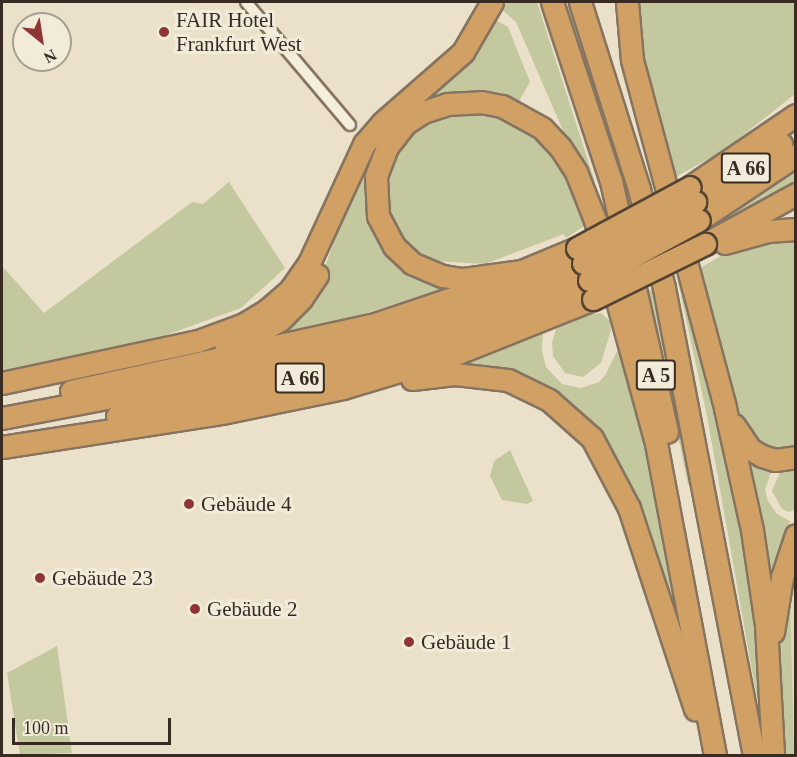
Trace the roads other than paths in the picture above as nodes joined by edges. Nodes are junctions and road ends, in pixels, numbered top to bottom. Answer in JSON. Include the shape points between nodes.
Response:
{"nodes":[{"id":1,"x":246,"y":2,"type":"edge"},
{"id":2,"x":492,"y":2,"type":"edge"},
{"id":3,"x":552,"y":2,"type":"edge"},
{"id":4,"x":580,"y":2,"type":"edge"},
{"id":5,"x":627,"y":2,"type":"edge"},
{"id":6,"x":609,"y":86,"type":"junction"},
{"id":7,"x":792,"y":120,"type":"edge"},
{"id":8,"x":350,"y":125,"type":"dead end"},
{"id":9,"x":795,"y":155,"type":"edge"},
{"id":10,"x":665,"y":183,"type":"junction"},
{"id":11,"x":795,"y":195,"type":"edge"},
{"id":12,"x":339,"y":200,"type":"junction"},
{"id":13,"x":695,"y":203,"type":"junction"},
{"id":14,"x":795,"y":229,"type":"edge"},
{"id":15,"x":706,"y":246,"type":"junction"},
{"id":16,"x":529,"y":270,"type":"junction"},
{"id":17,"x":585,"y":272,"type":"junction"},
{"id":18,"x":183,"y":367,"type":"junction"},
{"id":19,"x":2,"y":383,"type":"edge"},
{"id":20,"x":343,"y":388,"type":"junction"},
{"id":21,"x":2,"y":406,"type":"edge"},
{"id":22,"x":725,"y":408,"type":"junction"},
{"id":23,"x":2,"y":418,"type":"edge"},
{"id":24,"x":2,"y":438,"type":"edge"},
{"id":25,"x":2,"y":447,"type":"edge"},
{"id":26,"x":795,"y":457,"type":"edge"},
{"id":27,"x":795,"y":535,"type":"edge"},
{"id":28,"x":768,"y":659,"type":"junction"},
{"id":29,"x":706,"y":756,"type":"edge"},
{"id":30,"x":715,"y":756,"type":"edge"},
{"id":31,"x":728,"y":756,"type":"edge"},
{"id":32,"x":754,"y":756,"type":"edge"},
{"id":33,"x":773,"y":756,"type":"edge"}],
"edges":[{"from":1,"to":8,"type":"street"},
{"from":2,"to":12,"type":"highway","via":[[463,52],[382,123],[364,144]]},
{"from":3,"to":31,"type":"highway","number":"A 5","via":[[611,182],[640,298]]},
{"from":4,"to":6,"type":"highway","number":"A 5"},
{"from":5,"to":10,"type":"highway","via":[[627,35]]},
{"from":6,"to":10,"type":"highway"},
{"from":6,"to":32,"type":"highway","number":"A 5","via":[[642,200],[683,376]]},
{"from":7,"to":13,"type":"highway"},
{"from":9,"to":13,"type":"highway","number":"A 66"},
{"from":10,"to":22,"type":"highway"},
{"from":11,"to":15,"type":"highway"},
{"from":12,"to":18,"type":"highway","via":[[325,259],[296,304],[252,338]]},
{"from":12,"to":19,"type":"highway","via":[[301,276],[255,318],[189,344]]},
{"from":13,"to":17,"type":"highway","bridge":true},
{"from":13,"to":17,"type":"highway","number":"A 66","bridge":true},
{"from":14,"to":15,"type":"highway","via":[[768,231]]},
{"from":15,"to":17,"type":"highway","bridge":true,"via":[[674,260]]},
{"from":16,"to":17,"type":"highway"},
{"from":16,"to":18,"type":"highway","via":[[372,325]]},
{"from":16,"to":30,"type":"highway","via":[[462,279],[442,276],[412,263],[394,246],[378,216],[376,176],[387,147],[406,123],[447,104],[481,102],[502,106],[542,128],[576,172],[595,220],[656,443]]},
{"from":17,"to":20,"type":"highway","via":[[453,355]]},
{"from":17,"to":23,"type":"highway","number":"A 66","via":[[361,344],[238,373]]},
{"from":17,"to":24,"type":"highway","number":"A 66","via":[[483,325],[360,363]]},
{"from":18,"to":21,"type":"highway"},
{"from":20,"to":25,"type":"highway","via":[[200,417]]},
{"from":20,"to":29,"type":"highway","via":[[455,374],[492,377],[534,391],[579,424],[605,456],[629,508]]},
{"from":22,"to":26,"type":"highway","via":[[750,449],[775,460]]},
{"from":22,"to":28,"type":"highway","via":[[752,530]]},
{"from":27,"to":28,"type":"highway","via":[[782,577]]},
{"from":28,"to":33,"type":"highway"}]}
